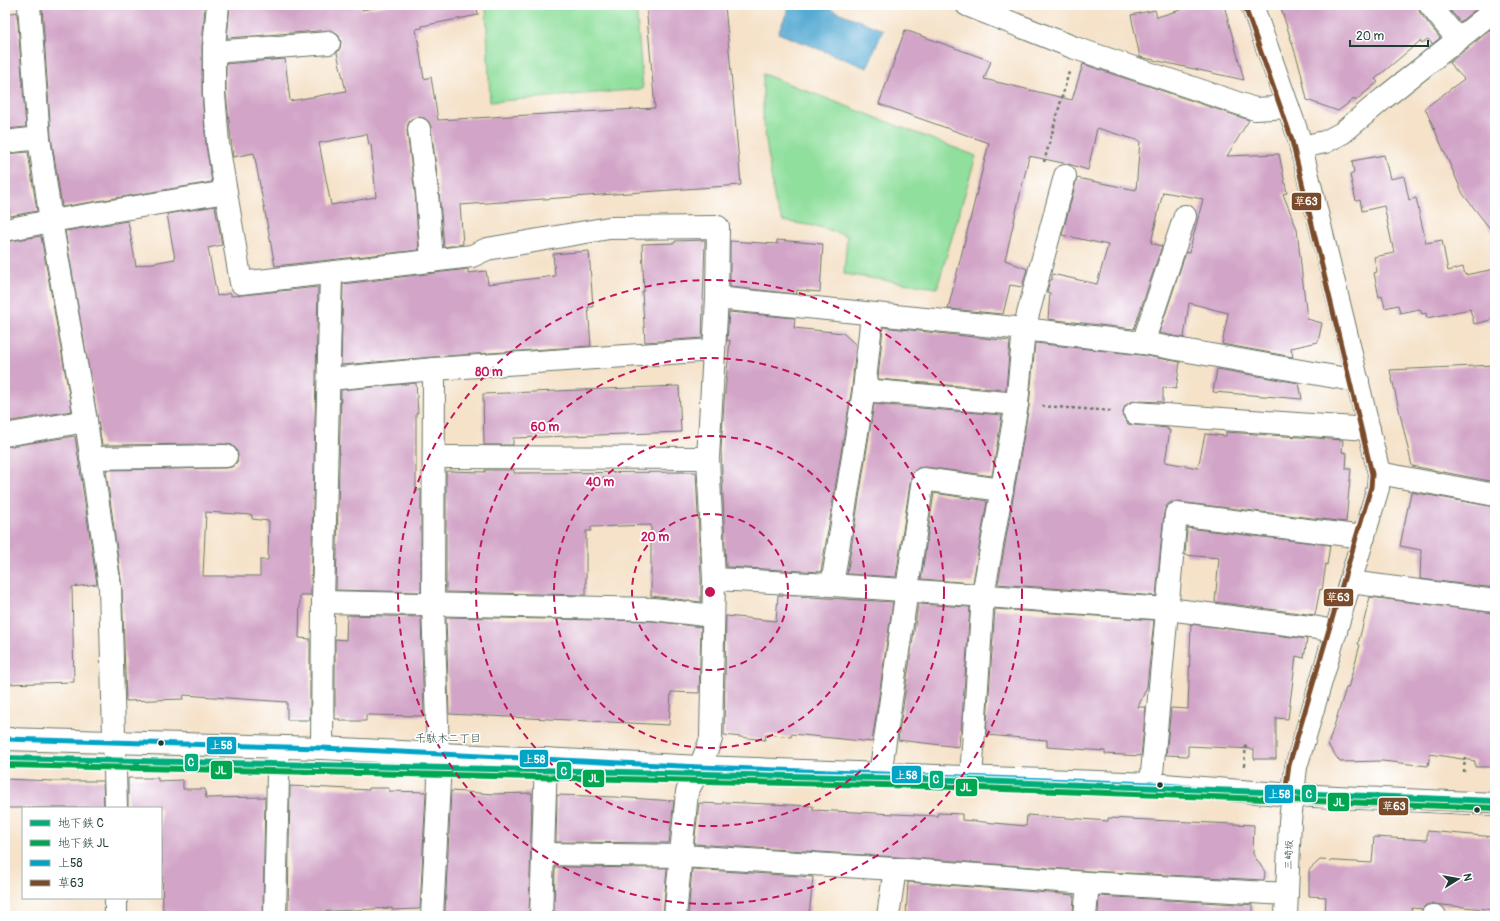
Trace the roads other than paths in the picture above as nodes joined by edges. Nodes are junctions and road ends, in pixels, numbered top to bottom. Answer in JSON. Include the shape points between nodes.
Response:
{"nodes":[{"id":1,"x":29,"y":5,"type":"edge"},
{"id":2,"x":218,"y":5,"type":"edge"},
{"id":3,"x":967,"y":5,"type":"edge"},
{"id":4,"x":1252,"y":5,"type":"edge"},
{"id":5,"x":1430,"y":5,"type":"edge"},
{"id":6,"x":1495,"y":10,"type":"edge"},
{"id":7,"x":1458,"y":40,"type":"junction"},
{"id":8,"x":330,"y":43,"type":"dead end"},
{"id":9,"x":214,"y":52,"type":"junction"},
{"id":10,"x":1288,"y":107,"type":"junction"},
{"id":11,"x":419,"y":129,"type":"dead end"},
{"id":12,"x":39,"y":138,"type":"junction"},
{"id":13,"x":5,"y":142,"type":"edge"},
{"id":14,"x":1301,"y":147,"type":"junction"},
{"id":15,"x":1065,"y":176,"type":"dead end"},
{"id":16,"x":226,"y":192,"type":"junction"},
{"id":17,"x":1185,"y":216,"type":"dead end"},
{"id":18,"x":51,"y":221,"type":"junction"},
{"id":19,"x":5,"y":230,"type":"edge"},
{"id":20,"x":432,"y":262,"type":"junction"},
{"id":21,"x":331,"y":274,"type":"junction"},
{"id":22,"x":717,"y":298,"type":"junction"},
{"id":23,"x":872,"y":314,"type":"junction"},
{"id":24,"x":1024,"y":329,"type":"junction"},
{"id":25,"x":1142,"y":343,"type":"junction"},
{"id":26,"x":714,"y":350,"type":"junction"},
{"id":27,"x":434,"y":369,"type":"junction"},
{"id":28,"x":329,"y":379,"type":"junction"},
{"id":29,"x":1358,"y":381,"type":"junction"},
{"id":30,"x":864,"y":390,"type":"junction"},
{"id":31,"x":1017,"y":404,"type":"junction"},
{"id":32,"x":1134,"y":413,"type":"road end"},
{"id":33,"x":86,"y":421,"type":"junction"},
{"id":34,"x":1369,"y":429,"type":"junction"},
{"id":35,"x":5,"y":435,"type":"edge"},
{"id":36,"x":226,"y":456,"type":"dead end"},
{"id":37,"x":434,"y":457,"type":"junction"},
{"id":38,"x":91,"y":458,"type":"junction"},
{"id":39,"x":708,"y":458,"type":"junction"},
{"id":40,"x":1379,"y":473,"type":"junction"},
{"id":41,"x":1002,"y":490,"type":"junction"},
{"id":42,"x":1495,"y":495,"type":"edge"},
{"id":43,"x":1364,"y":537,"type":"junction"},
{"id":44,"x":714,"y":579,"type":"junction"},
{"id":45,"x":1350,"y":582,"type":"junction"},
{"id":46,"x":832,"y":585,"type":"junction"},
{"id":47,"x":907,"y":590,"type":"junction"},
{"id":48,"x":983,"y":595,"type":"junction"},
{"id":49,"x":1495,"y":600,"type":"edge"},
{"id":50,"x":323,"y":602,"type":"junction"},
{"id":51,"x":433,"y":604,"type":"junction"},
{"id":52,"x":1168,"y":608,"type":"junction"},
{"id":53,"x":712,"y":616,"type":"junction"},
{"id":54,"x":1336,"y":632,"type":"junction"},
{"id":55,"x":5,"y":739,"type":"edge"},
{"id":56,"x":115,"y":741,"type":"junction"},
{"id":57,"x":277,"y":748,"type":"junction"},
{"id":58,"x":322,"y":748,"type":"junction"},
{"id":59,"x":437,"y":754,"type":"junction"},
{"id":60,"x":546,"y":759,"type":"junction"},
{"id":61,"x":700,"y":767,"type":"junction"},
{"id":62,"x":880,"y":775,"type":"junction"},
{"id":63,"x":971,"y":778,"type":"junction"},
{"id":64,"x":1151,"y":784,"type":"junction"},
{"id":65,"x":1292,"y":795,"type":"junction"},
{"id":66,"x":1495,"y":804,"type":"edge"},
{"id":67,"x":116,"y":807,"type":"edge"},
{"id":68,"x":544,"y":854,"type":"junction"},
{"id":69,"x":681,"y":856,"type":"junction"},
{"id":70,"x":895,"y":869,"type":"junction"},
{"id":71,"x":1088,"y":883,"type":"junction"},
{"id":72,"x":1287,"y":894,"type":"junction"},
{"id":73,"x":116,"y":899,"type":"edge"},
{"id":74,"x":116,"y":916,"type":"edge"},
{"id":75,"x":275,"y":916,"type":"edge"},
{"id":76,"x":432,"y":916,"type":"edge"},
{"id":77,"x":541,"y":916,"type":"edge"},
{"id":78,"x":675,"y":916,"type":"edge"},
{"id":79,"x":888,"y":916,"type":"edge"},
{"id":80,"x":1085,"y":916,"type":"edge"},
{"id":81,"x":1286,"y":916,"type":"edge"}],
"edges":[{"from":1,"to":12,"type":"street"},
{"from":2,"to":9,"type":"street"},
{"from":3,"to":10,"type":"street","via":[[1076,48],[1255,109]]},
{"from":4,"to":10,"type":"street","name":"三崎坂"},
{"from":5,"to":7,"type":"street"},
{"from":6,"to":7,"type":"street"},
{"from":7,"to":14,"type":"street","via":[[1342,133],[1325,142]]},
{"from":8,"to":9,"type":"street"},
{"from":9,"to":16,"type":"street","via":[[218,144]]},
{"from":10,"to":14,"type":"street","name":"三崎坂"},
{"from":11,"to":20,"type":"street"},
{"from":12,"to":13,"type":"street"},
{"from":12,"to":18,"type":"street"},
{"from":14,"to":29,"type":"street","name":"三崎坂"},
{"from":15,"to":24,"type":"street"},
{"from":16,"to":18,"type":"street"},
{"from":16,"to":21,"type":"street","via":[[241,283]]},
{"from":17,"to":25,"type":"street"},
{"from":18,"to":19,"type":"street"},
{"from":18,"to":33,"type":"street"},
{"from":20,"to":21,"type":"street"},
{"from":20,"to":22,"type":"street","via":[[472,256],[487,249],[609,228],[718,227]]},
{"from":21,"to":28,"type":"street"},
{"from":22,"to":23,"type":"street"},
{"from":22,"to":26,"type":"street"},
{"from":23,"to":24,"type":"street"},
{"from":23,"to":30,"type":"street"},
{"from":24,"to":25,"type":"street"},
{"from":24,"to":31,"type":"street"},
{"from":25,"to":29,"type":"street"},
{"from":26,"to":27,"type":"street"},
{"from":26,"to":39,"type":"street"},
{"from":27,"to":28,"type":"street"},
{"from":27,"to":37,"type":"street"},
{"from":28,"to":50,"type":"street"},
{"from":29,"to":34,"type":"street","name":"三崎坂"},
{"from":30,"to":31,"type":"street"},
{"from":30,"to":46,"type":"street"},
{"from":31,"to":41,"type":"street"},
{"from":32,"to":34,"type":"street"},
{"from":33,"to":35,"type":"street"},
{"from":33,"to":38,"type":"street"},
{"from":34,"to":40,"type":"street","name":"三崎坂"},
{"from":36,"to":38,"type":"street"},
{"from":37,"to":39,"type":"street"},
{"from":37,"to":51,"type":"street"},
{"from":38,"to":56,"type":"street","via":[[110,586]]},
{"from":39,"to":44,"type":"street"},
{"from":40,"to":42,"type":"street"},
{"from":40,"to":43,"type":"street","name":"三崎坂","via":[[1378,488]]},
{"from":41,"to":47,"type":"street","via":[[923,479]]},
{"from":41,"to":48,"type":"street"},
{"from":43,"to":45,"type":"street","name":"三崎坂"},
{"from":43,"to":52,"type":"street","via":[[1176,514]]},
{"from":44,"to":46,"type":"street"},
{"from":44,"to":53,"type":"street"},
{"from":45,"to":49,"type":"street"},
{"from":45,"to":54,"type":"street","name":"三崎坂"},
{"from":46,"to":47,"type":"street"},
{"from":47,"to":48,"type":"street"},
{"from":47,"to":62,"type":"street"},
{"from":48,"to":52,"type":"street"},
{"from":48,"to":63,"type":"street"},
{"from":50,"to":51,"type":"street"},
{"from":50,"to":58,"type":"street"},
{"from":51,"to":53,"type":"street","via":[[653,609]]},
{"from":51,"to":59,"type":"street"},
{"from":52,"to":54,"type":"street"},
{"from":52,"to":64,"type":"street"},
{"from":53,"to":61,"type":"street","via":[[711,739]]},
{"from":54,"to":65,"type":"street","name":"三崎坂","via":[[1296,767]]},
{"from":55,"to":56,"type":"street"},
{"from":56,"to":57,"type":"street"},
{"from":56,"to":67,"type":"street"},
{"from":57,"to":58,"type":"street"},
{"from":57,"to":75,"type":"street"},
{"from":58,"to":59,"type":"street"},
{"from":59,"to":60,"type":"street"},
{"from":59,"to":76,"type":"street","via":[[439,782]]},
{"from":60,"to":61,"type":"street"},
{"from":60,"to":68,"type":"street"},
{"from":61,"to":62,"type":"street"},
{"from":61,"to":69,"type":"street","via":[[687,792]]},
{"from":62,"to":63,"type":"street"},
{"from":63,"to":64,"type":"street"},
{"from":64,"to":65,"type":"street"},
{"from":65,"to":66,"type":"street"},
{"from":65,"to":72,"type":"street","name":"三崎坂"},
{"from":68,"to":69,"type":"street"},
{"from":68,"to":77,"type":"street"},
{"from":69,"to":70,"type":"street"},
{"from":69,"to":78,"type":"street"},
{"from":70,"to":71,"type":"street"},
{"from":70,"to":79,"type":"street"},
{"from":71,"to":72,"type":"street"},
{"from":71,"to":80,"type":"street"},
{"from":72,"to":81,"type":"street","name":"三崎坂"},
{"from":73,"to":74,"type":"street"}]}
